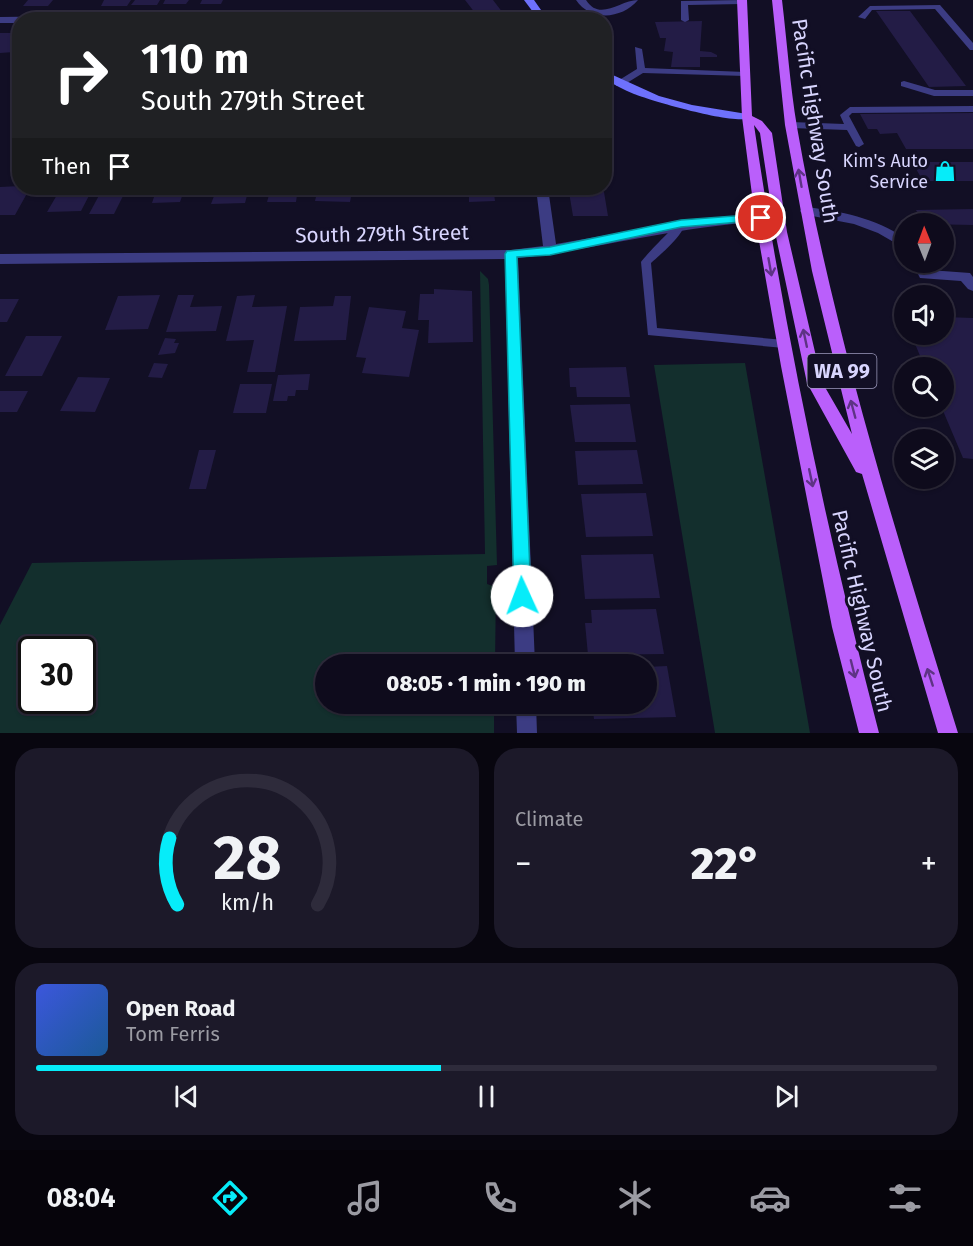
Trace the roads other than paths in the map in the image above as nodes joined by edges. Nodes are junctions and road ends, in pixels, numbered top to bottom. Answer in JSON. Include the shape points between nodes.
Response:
{"nodes":[{"id":1,"x":528,"y":0,"type":"edge"},
{"id":2,"x":581,"y":0,"type":"edge"},
{"id":3,"x":633,"y":0,"type":"edge"},
{"id":4,"x":777,"y":0,"type":"edge"},
{"id":5,"x":742,"y":1,"type":"edge"},
{"id":6,"x":538,"y":12,"type":"edge"},
{"id":7,"x":605,"y":12,"type":"edge"},
{"id":8,"x":612,"y":12,"type":"edge"},
{"id":9,"x":862,"y":16,"type":"dead end"},
{"id":10,"x":685,"y":20,"type":"dead end"},
{"id":11,"x":973,"y":48,"type":"edge"},
{"id":12,"x":638,"y":49,"type":"dead end"},
{"id":13,"x":641,"y":70,"type":"junction"},
{"id":14,"x":745,"y":74,"type":"junction"},
{"id":15,"x":612,"y":79,"type":"edge"},
{"id":16,"x":619,"y":84,"type":"junction"},
{"id":17,"x":904,"y":84,"type":"dead end"},
{"id":18,"x":973,"y":93,"type":"edge"},
{"id":19,"x":973,"y":109,"type":"edge"},
{"id":20,"x":747,"y":117,"type":"junction"},
{"id":21,"x":791,"y":125,"type":"junction"},
{"id":22,"x":850,"y":127,"type":"junction"},
{"id":23,"x":859,"y":144,"type":"dead end"},
{"id":24,"x":543,"y":195,"type":"edge"},
{"id":25,"x":806,"y":211,"type":"junction"},
{"id":26,"x":761,"y":218,"type":"junction"},
{"id":27,"x":681,"y":224,"type":"junction"},
{"id":28,"x":894,"y":236,"type":"edge"},
{"id":29,"x":550,"y":251,"type":"junction"},
{"id":30,"x":511,"y":254,"type":"junction"},
{"id":31,"x":0,"y":259,"type":"edge"},
{"id":32,"x":924,"y":273,"type":"edge"},
{"id":33,"x":973,"y":286,"type":"edge"},
{"id":34,"x":784,"y":344,"type":"junction"},
{"id":35,"x":873,"y":485,"type":"junction"},
{"id":36,"x":525,"y":654,"type":"edge"},
{"id":37,"x":526,"y":714,"type":"edge"},
{"id":38,"x":527,"y":733,"type":"edge"},
{"id":39,"x":868,"y":733,"type":"edge"},
{"id":40,"x":948,"y":733,"type":"edge"}],
"edges":[{"from":1,"to":6,"type":"main road"},
{"from":2,"to":7,"type":"street","via":[[587,8]]},
{"from":3,"to":8,"type":"street"},
{"from":4,"to":21,"type":"main road","name":"Pacific Highway South","number":"WA 99"},
{"from":5,"to":10,"type":"lane","via":[[684,3]]},
{"from":5,"to":14,"type":"main road","name":"Pacific Highway South","number":"WA 99"},
{"from":9,"to":11,"type":"lane","via":[[870,8],[937,7]]},
{"from":12,"to":13,"type":"lane"},
{"from":13,"to":14,"type":"lane"},
{"from":13,"to":16,"type":"lane"},
{"from":14,"to":20,"type":"main road","name":"Pacific Highway South","number":"WA 99"},
{"from":15,"to":16,"type":"main road"},
{"from":16,"to":20,"type":"main road","via":[[677,105]]},
{"from":17,"to":18,"type":"lane","via":[[934,93]]},
{"from":19,"to":22,"type":"lane","via":[[850,110],[844,115]]},
{"from":20,"to":26,"type":"main road","name":"Pacific Highway South","number":"WA 99"},
{"from":35,"to":20,"type":"main road","one_way":true,"via":[[814,383],[781,232],[766,133]]},
{"from":21,"to":22,"type":"lane"},
{"from":25,"to":21,"type":"main road","name":"Pacific Highway South","number":"WA 99","one_way":true},
{"from":22,"to":23,"type":"lane"},
{"from":24,"to":29,"type":"street"},
{"from":25,"to":28,"type":"street","via":[[835,214]]},
{"from":35,"to":25,"type":"main road","name":"Pacific Highway South","number":"WA 99","one_way":true},
{"from":26,"to":27,"type":"street","name":"South 279th Street"},
{"from":26,"to":34,"type":"main road","name":"Pacific Highway South","number":"WA 99","one_way":true},
{"from":27,"to":29,"type":"street","name":"South 279th Street"},
{"from":27,"to":34,"type":"lane","via":[[646,262],[652,332]]},
{"from":29,"to":30,"type":"street","name":"South 279th Street"},
{"from":30,"to":31,"type":"street","name":"South 279th Street"},
{"from":30,"to":36,"type":"street"},
{"from":32,"to":33,"type":"street","via":[[965,276]]},
{"from":34,"to":39,"type":"main road","name":"Pacific Highway South","number":"WA 99","one_way":true,"via":[[842,627]]},
{"from":40,"to":35,"type":"main road","name":"Pacific Highway South","number":"WA 99","one_way":true},
{"from":37,"to":38,"type":"street"}]}
